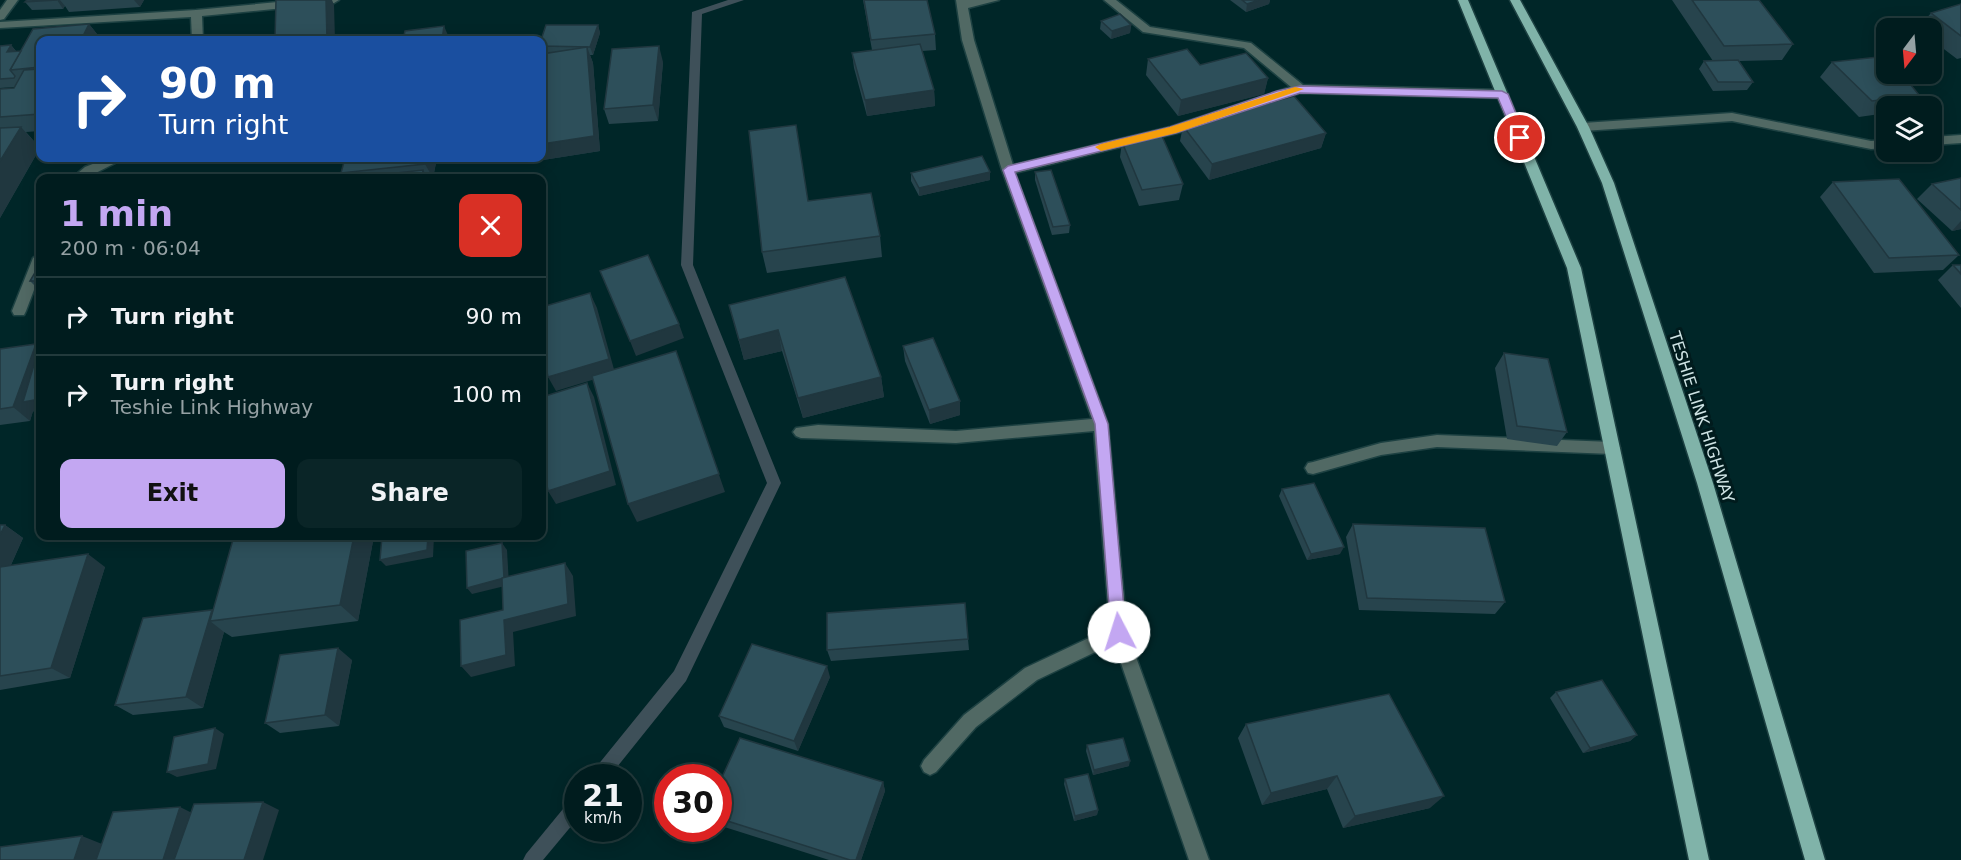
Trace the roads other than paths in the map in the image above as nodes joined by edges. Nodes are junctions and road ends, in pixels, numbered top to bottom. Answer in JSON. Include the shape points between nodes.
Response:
{"nodes":[{"id":1,"x":13,"y":0,"type":"edge"},
{"id":2,"x":334,"y":0,"type":"edge"},
{"id":3,"x":994,"y":0,"type":"edge"},
{"id":4,"x":1109,"y":0,"type":"edge"},
{"id":5,"x":1463,"y":0,"type":"edge"},
{"id":6,"x":1515,"y":0,"type":"edge"},
{"id":7,"x":318,"y":1,"type":"edge"},
{"id":8,"x":962,"y":3,"type":"edge"},
{"id":9,"x":196,"y":13,"type":"junction"},
{"id":10,"x":0,"y":17,"type":"edge"},
{"id":11,"x":0,"y":25,"type":"edge"},
{"id":12,"x":198,"y":36,"type":"edge"},
{"id":13,"x":1300,"y":89,"type":"junction"},
{"id":14,"x":1502,"y":94,"type":"junction"},
{"id":15,"x":1583,"y":127,"type":"junction"},
{"id":16,"x":1961,"y":139,"type":"edge"},
{"id":17,"x":1942,"y":140,"type":"edge"},
{"id":18,"x":1876,"y":145,"type":"edge"},
{"id":19,"x":109,"y":162,"type":"edge"},
{"id":20,"x":1008,"y":170,"type":"junction"},
{"id":21,"x":84,"y":174,"type":"edge"},
{"id":22,"x":36,"y":268,"type":"edge"},
{"id":23,"x":19,"y":311,"type":"dead end"},
{"id":24,"x":1101,"y":424,"type":"junction"},
{"id":25,"x":801,"y":432,"type":"dead end"},
{"id":26,"x":1612,"y":448,"type":"junction"},
{"id":27,"x":1313,"y":468,"type":"dead end"},
{"id":28,"x":1119,"y":632,"type":"junction"},
{"id":29,"x":930,"y":766,"type":"dead end"},
{"id":30,"x":1199,"y":860,"type":"edge"},
{"id":31,"x":1698,"y":860,"type":"edge"},
{"id":32,"x":1815,"y":860,"type":"edge"}],
"edges":[{"from":1,"to":10,"type":"street"},
{"from":2,"to":7,"type":"street"},
{"from":3,"to":8,"type":"street"},
{"from":4,"to":13,"type":"street","via":[[1147,30],[1247,45]]},
{"from":5,"to":14,"type":"main road"},
{"from":6,"to":15,"type":"main road","name":"TESHIE LINK HIGHWAY"},
{"from":7,"to":9,"type":"street"},
{"from":8,"to":20,"type":"street","via":[[968,40]]},
{"from":9,"to":11,"type":"street"},
{"from":9,"to":12,"type":"street"},
{"from":13,"to":14,"type":"street"},
{"from":13,"to":20,"type":"street","via":[[1173,130]]},
{"from":14,"to":26,"type":"main road","via":[[1574,268]]},
{"from":15,"to":18,"type":"street","via":[[1732,117]]},
{"from":15,"to":32,"type":"main road","name":"TESHIE LINK HIGHWAY","via":[[1608,183],[1705,483]]},
{"from":16,"to":17,"type":"street"},
{"from":19,"to":21,"type":"street"},
{"from":20,"to":24,"type":"street"},
{"from":22,"to":23,"type":"street"},
{"from":24,"to":25,"type":"street","via":[[986,436],[935,437],[840,429]]},
{"from":24,"to":28,"type":"street"},
{"from":26,"to":27,"type":"street","via":[[1437,441],[1381,449]]},
{"from":26,"to":31,"type":"main road"},
{"from":28,"to":29,"type":"street","via":[[1031,674],[970,721]]},
{"from":28,"to":30,"type":"street"}]}
